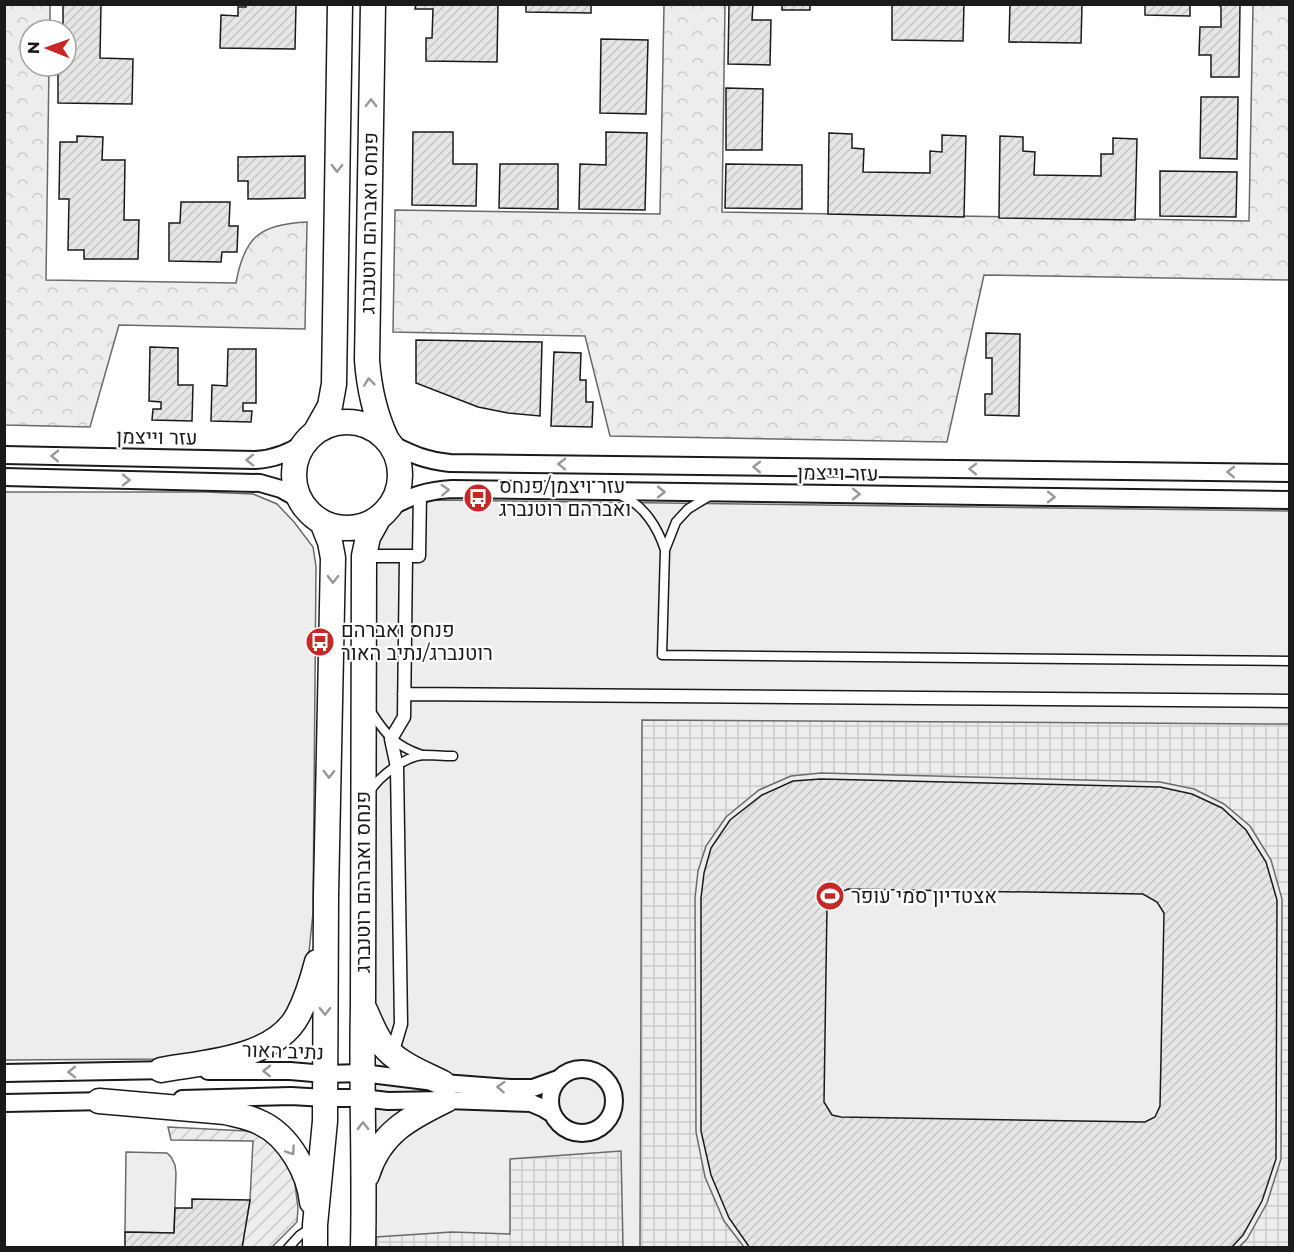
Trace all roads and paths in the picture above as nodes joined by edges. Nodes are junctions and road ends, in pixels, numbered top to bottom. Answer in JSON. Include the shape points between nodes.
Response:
{"nodes":[{"id":1,"x":340,"y":4,"type":"edge"},
{"id":2,"x":373,"y":4,"type":"edge"},
{"id":3,"x":310,"y":437,"type":"junction"},
{"id":4,"x":388,"y":441,"type":"junction"},
{"id":5,"x":4,"y":455,"type":"edge"},
{"id":6,"x":1290,"y":473,"type":"edge"},
{"id":7,"x":4,"y":477,"type":"edge"},
{"id":8,"x":610,"y":491,"type":"junction"},
{"id":9,"x":715,"y":493,"type":"junction"},
{"id":10,"x":420,"y":494,"type":"junction"},
{"id":11,"x":299,"y":499,"type":"junction"},
{"id":12,"x":1290,"y":500,"type":"edge"},
{"id":13,"x":384,"y":513,"type":"junction"},
{"id":14,"x":322,"y":522,"type":"junction"},
{"id":15,"x":665,"y":550,"type":"junction"},
{"id":16,"x":364,"y":556,"type":"junction"},
{"id":17,"x":406,"y":556,"type":"junction"},
{"id":18,"x":1290,"y":661,"type":"edge"},
{"id":19,"x":404,"y":694,"type":"junction"},
{"id":20,"x":363,"y":699,"type":"junction"},
{"id":21,"x":1290,"y":700,"type":"edge"},
{"id":22,"x":391,"y":739,"type":"junction"},
{"id":23,"x":423,"y":755,"type":"junction"},
{"id":24,"x":453,"y":756,"type":"dead end"},
{"id":25,"x":397,"y":767,"type":"junction"},
{"id":26,"x":363,"y":803,"type":"junction"},
{"id":27,"x":326,"y":895,"type":"junction"},
{"id":28,"x":363,"y":1005,"type":"junction"},
{"id":29,"x":392,"y":1054,"type":"junction"},
{"id":30,"x":161,"y":1070,"type":"junction"},
{"id":31,"x":4,"y":1073,"type":"edge"},
{"id":32,"x":362,"y":1073,"type":"junction"},
{"id":33,"x":325,"y":1074,"type":"junction"},
{"id":34,"x":558,"y":1079,"type":"junction"},
{"id":35,"x":445,"y":1092,"type":"junction"},
{"id":36,"x":325,"y":1098,"type":"junction"},
{"id":37,"x":362,"y":1098,"type":"junction"},
{"id":38,"x":99,"y":1101,"type":"junction"},
{"id":39,"x":4,"y":1103,"type":"edge"},
{"id":40,"x":551,"y":1113,"type":"junction"},
{"id":41,"x":363,"y":1189,"type":"junction"},
{"id":42,"x":315,"y":1236,"type":"edge"},
{"id":43,"x":288,"y":1248,"type":"edge"},
{"id":44,"x":363,"y":1248,"type":"edge"}],
"edges":[{"from":1,"to":3,"type":"main road","name":"פנחס ואברהם רוטנברג","one_way":true,"via":[[333,390],[330,406]]},
{"from":4,"to":2,"type":"main road","name":"פנחס ואברהם רוטנברג","one_way":true,"via":[[373,403],[368,360]]},
{"from":3,"to":4,"type":"main road","via":[[323,427],[357,422]]},
{"from":3,"to":5,"type":"street","name":"עזר וייצמן","one_way":true,"via":[[278,457],[255,460]]},
{"from":3,"to":11,"type":"main road","via":[[294,466]]},
{"from":6,"to":4,"type":"street","name":"עזר וייצמן","one_way":true,"via":[[450,463],[417,457]]},
{"from":4,"to":13,"type":"main road","via":[[398,459],[400,476],[397,493]]},
{"from":7,"to":11,"type":"street","one_way":true,"via":[[260,483]]},
{"from":8,"to":9,"type":"street","name":"עזר וייצמן","one_way":true},
{"from":10,"to":8,"type":"street","name":"עזר וייצמן","one_way":true,"via":[[452,489]]},
{"from":8,"to":15,"type":"lane","via":[[633,501],[650,519]]},
{"from":9,"to":12,"type":"street","name":"עזר וייצמן","one_way":true},
{"from":9,"to":15,"type":"lane","via":[[688,509],[676,522]]},
{"from":10,"to":13,"type":"street","name":"עזר וייצמן"},
{"from":10,"to":17,"type":"street","via":[[419,556]]},
{"from":11,"to":14,"type":"main road"},
{"from":13,"to":14,"type":"main road","via":[[363,526],[346,529]]},
{"from":13,"to":16,"type":"main road","name":"פנחס ואברהם רוטנברג","via":[[368,537]]},
{"from":14,"to":27,"type":"main road","name":"פנחס ואברהם רוטנברג","one_way":true,"via":[[333,558]]},
{"from":15,"to":18,"type":"lane","via":[[662,655]]},
{"from":16,"to":17,"type":"street"},
{"from":16,"to":20,"type":"main road","name":"פנחס ואברהם רוטנברג"},
{"from":17,"to":19,"type":"street"},
{"from":19,"to":21,"type":"street"},
{"from":19,"to":22,"type":"street","via":[[404,717]]},
{"from":20,"to":22,"type":"lane"},
{"from":20,"to":26,"type":"main road","name":"פנחס ואברהם רוטנברג"},
{"from":22,"to":23,"type":"lane"},
{"from":22,"to":25,"type":"street"},
{"from":23,"to":24,"type":"lane"},
{"from":23,"to":25,"type":"lane","via":[[409,758]]},
{"from":25,"to":26,"type":"lane","via":[[375,784]]},
{"from":25,"to":29,"type":"street","via":[[401,1024]]},
{"from":26,"to":28,"type":"main road","name":"פנחס ואברהם רוטנברג"},
{"from":27,"to":30,"type":"main road","via":[[309,992],[297,1017],[280,1037],[240,1056]]},
{"from":27,"to":33,"type":"main road","name":"פנחס ואברהם רוטנברג","one_way":true},
{"from":28,"to":29,"type":"main road","via":[[383,1045]]},
{"from":28,"to":32,"type":"main road","name":"פנחס ואברהם רוטנברג"},
{"from":29,"to":35,"type":"main road"},
{"from":30,"to":31,"type":"street","name":"נתיב האור","one_way":true},
{"from":33,"to":30,"type":"street","name":"נתיב האור","one_way":true},
{"from":32,"to":33,"type":"street","name":"נתיב האור"},
{"from":32,"to":35,"type":"street","name":"נתיב האור"},
{"from":32,"to":37,"type":"main road","name":"פנחס ואברהם רוטנברג"},
{"from":33,"to":36,"type":"main road","name":"פנחס ואברהם רוטנברג"},
{"from":34,"to":35,"type":"street","name":"נתיב האור","one_way":true,"via":[[533,1088]]},
{"from":34,"to":40,"type":"street","via":[[551,1091]]},
{"from":34,"to":40,"type":"street","via":[[578,1069],[596,1072],[611,1088],[614,1105],[604,1125],[582,1134],[561,1126]]},
{"from":35,"to":37,"type":"street","name":"נתיב האור","via":[[388,1101]]},
{"from":35,"to":40,"type":"street","name":"נתיב האור","via":[[531,1103]]},
{"from":35,"to":41,"type":"main road","via":[[378,1149]]},
{"from":36,"to":37,"type":"street","name":"נתיב האור"},
{"from":36,"to":38,"type":"street","name":"נתיב האור"},
{"from":36,"to":42,"type":"main road","name":"פנחס ואברהם רוטנברג"},
{"from":41,"to":37,"type":"main road","name":"פנחס ואברהם רוטנברג","one_way":true},
{"from":38,"to":39,"type":"street","name":"נתיב האור"},
{"from":38,"to":42,"type":"main road","one_way":true,"via":[[225,1112],[262,1123],[289,1147],[302,1169],[311,1193]]},
{"from":41,"to":44,"type":"main road","name":"פנחס ואברהם רוטנברג"},
{"from":42,"to":43,"type":"lane","via":[[300,1235]]}]}
